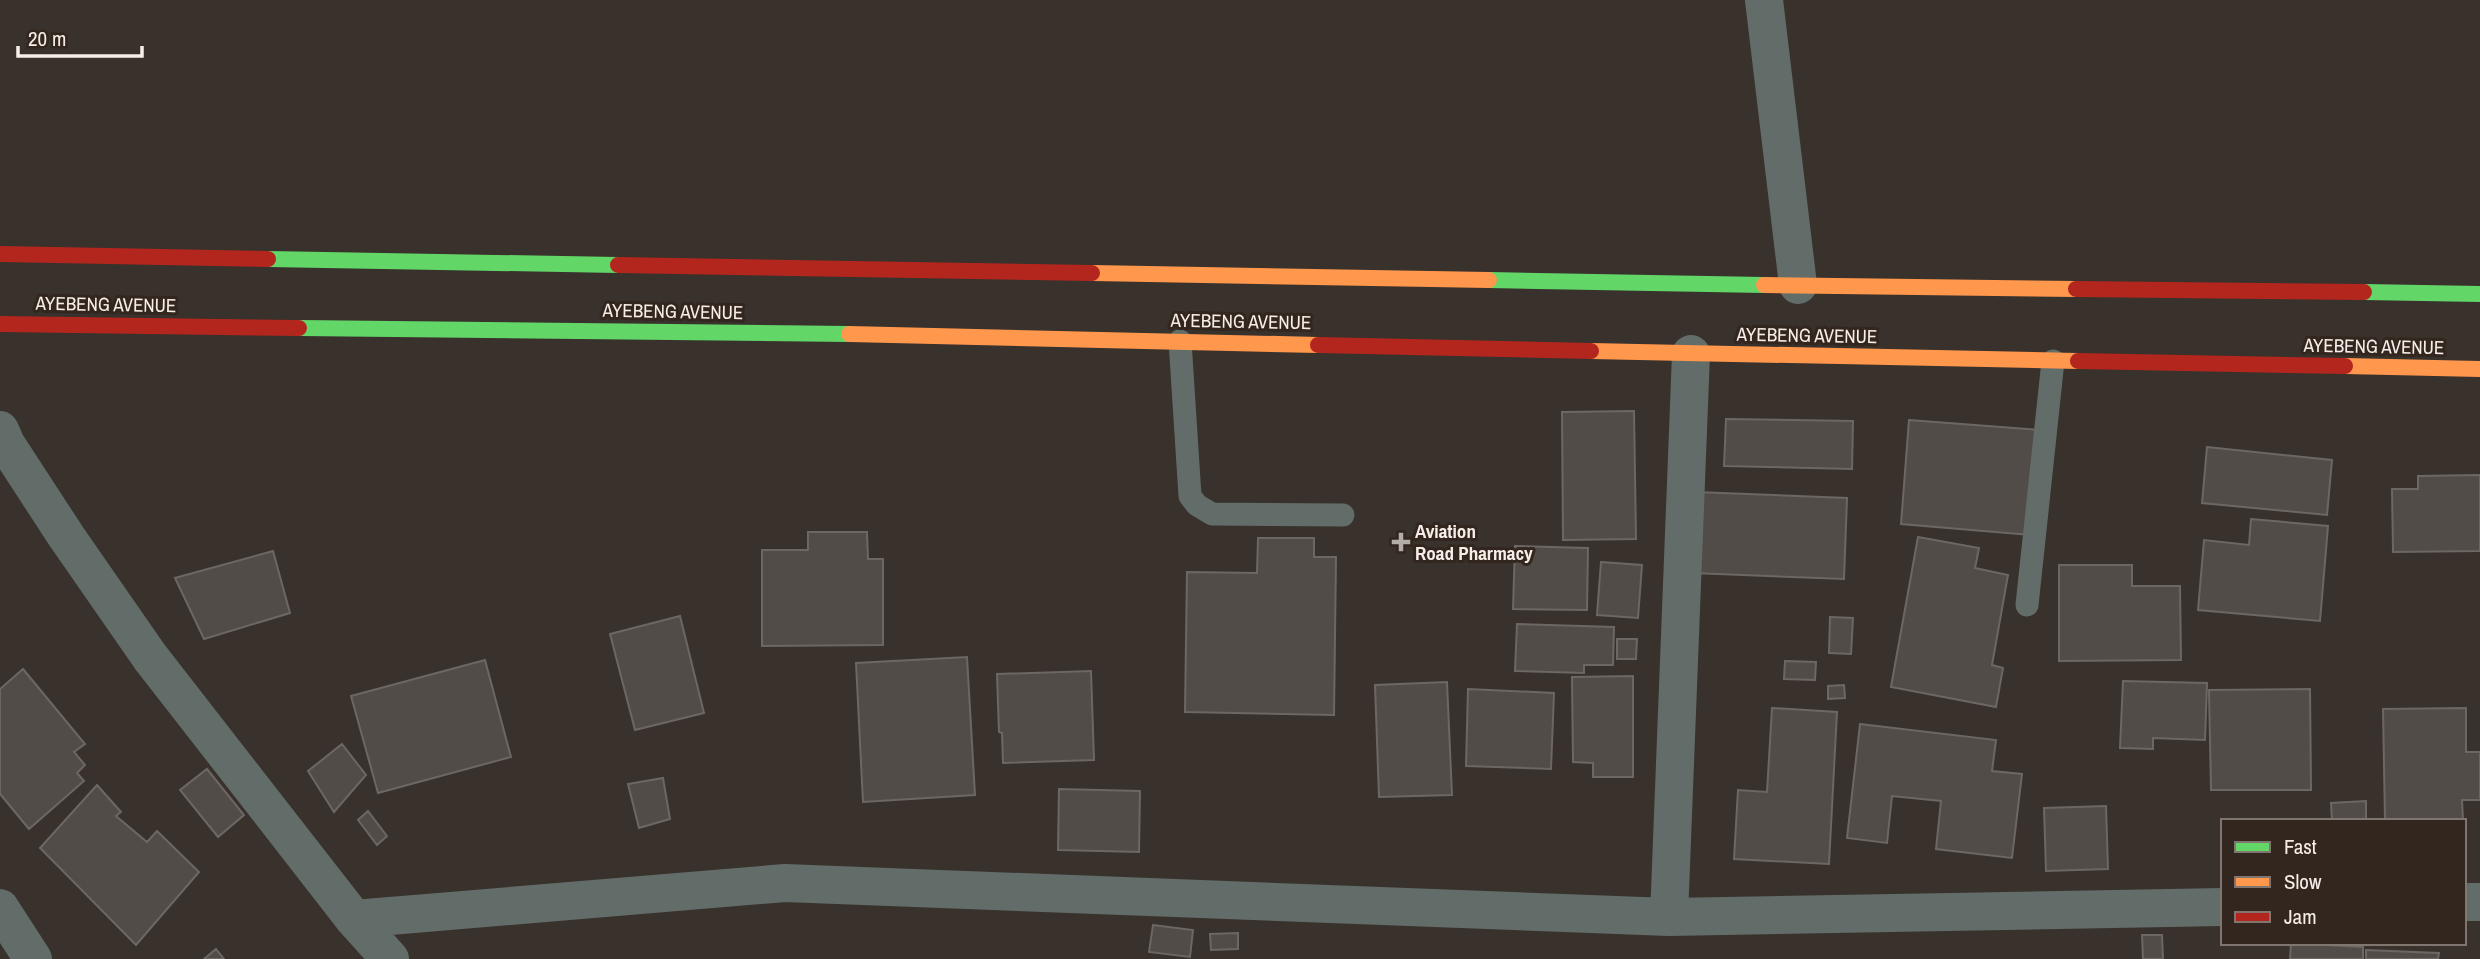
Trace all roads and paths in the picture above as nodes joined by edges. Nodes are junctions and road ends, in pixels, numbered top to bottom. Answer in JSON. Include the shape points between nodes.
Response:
{"nodes":[{"id":1,"x":1764,"y":0,"type":"edge"},
{"id":2,"x":0,"y":254,"type":"edge"},
{"id":3,"x":1798,"y":285,"type":"junction"},
{"id":4,"x":2480,"y":294,"type":"edge"},
{"id":5,"x":0,"y":324,"type":"edge"},
{"id":6,"x":1180,"y":341,"type":"junction"},
{"id":7,"x":1690,"y":354,"type":"junction"},
{"id":8,"x":2053,"y":360,"type":"junction"},
{"id":9,"x":2480,"y":369,"type":"edge"},
{"id":10,"x":0,"y":430,"type":"edge"},
{"id":11,"x":1343,"y":515,"type":"dead end"},
{"id":12,"x":2027,"y":605,"type":"dead end"},
{"id":13,"x":2221,"y":907,"type":"edge"},
{"id":14,"x":0,"y":908,"type":"edge"},
{"id":15,"x":1669,"y":916,"type":"junction"},
{"id":16,"x":354,"y":919,"type":"junction"},
{"id":17,"x":33,"y":959,"type":"edge"},
{"id":18,"x":390,"y":959,"type":"edge"}],
"edges":[{"from":1,"to":3,"type":"street"},
{"from":2,"to":3,"type":"street"},
{"from":3,"to":4,"type":"street"},
{"from":5,"to":6,"type":"street","name":"AYEBENG AVENUE"},
{"from":6,"to":7,"type":"street","name":"AYEBENG AVENUE"},
{"from":6,"to":11,"type":"lane","via":[[1190,496],[1197,505],[1212,514]]},
{"from":7,"to":8,"type":"street","name":"AYEBENG AVENUE"},
{"from":7,"to":15,"type":"street"},
{"from":8,"to":9,"type":"street","name":"AYEBENG AVENUE"},
{"from":8,"to":12,"type":"lane"},
{"from":10,"to":16,"type":"street","via":[[66,537],[150,657]]},
{"from":13,"to":15,"type":"street"},
{"from":14,"to":17,"type":"street"},
{"from":15,"to":16,"type":"street","via":[[785,883]]},
{"from":16,"to":18,"type":"street"}]}
